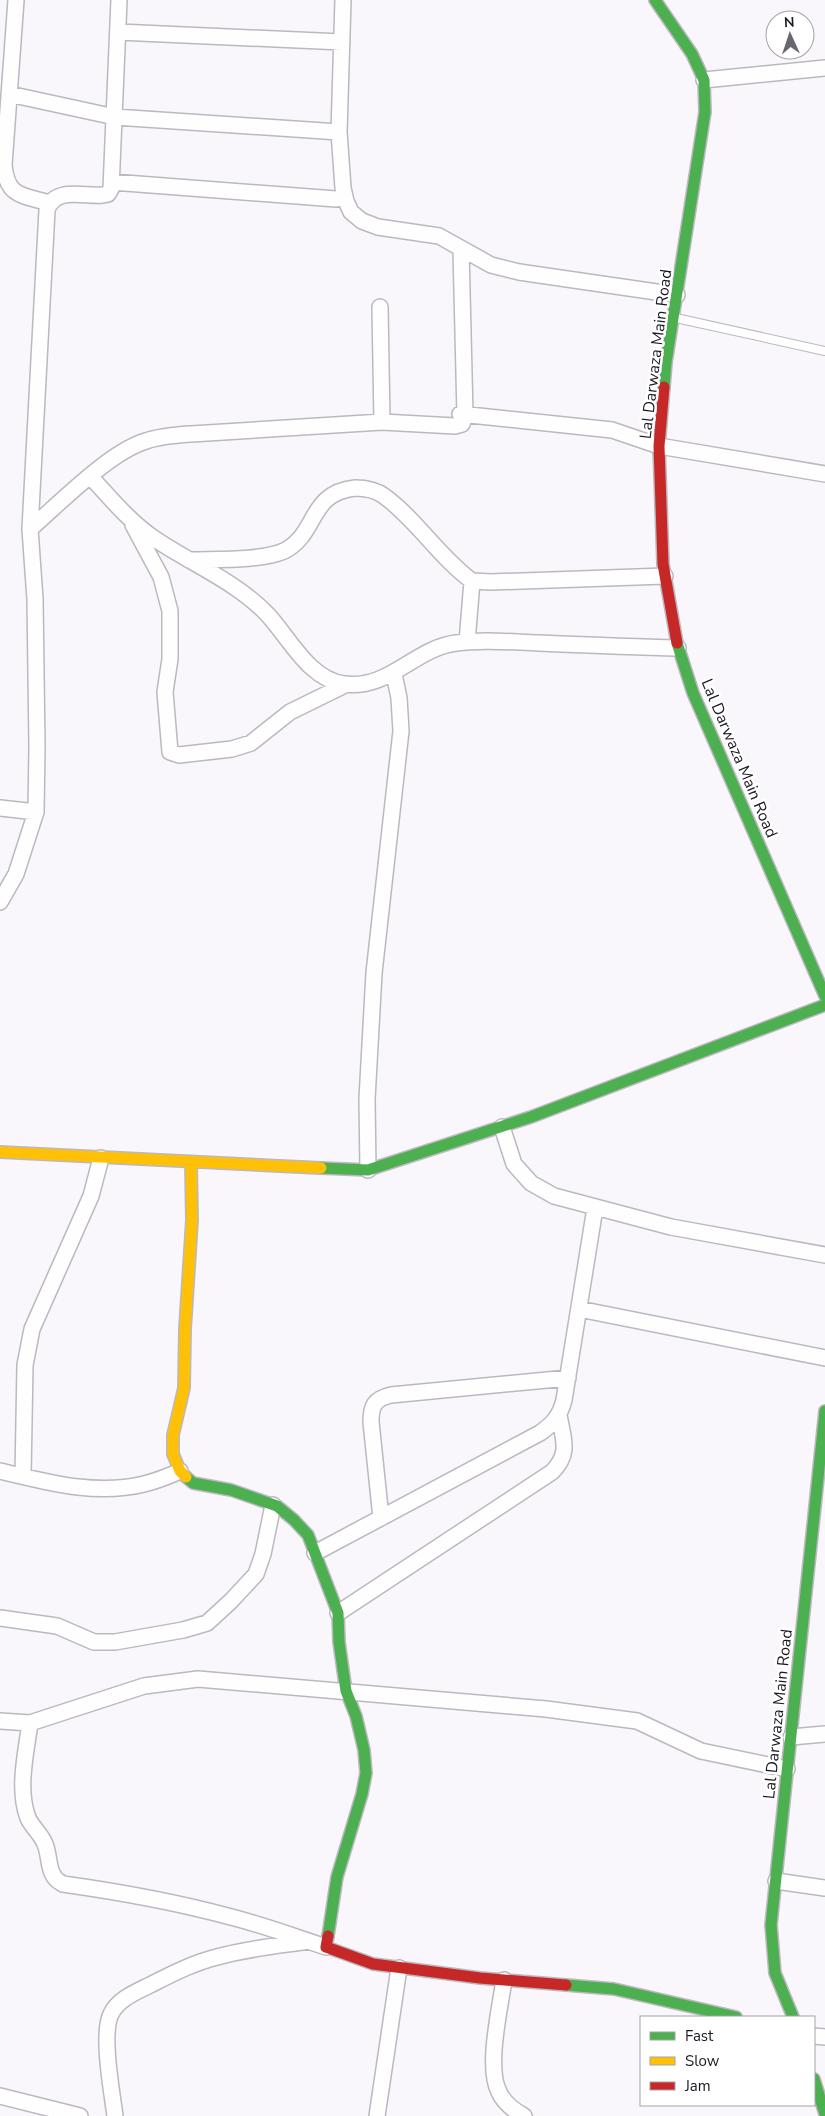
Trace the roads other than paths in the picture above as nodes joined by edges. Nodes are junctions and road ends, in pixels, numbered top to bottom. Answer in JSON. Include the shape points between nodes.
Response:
{"nodes":[{"id":1,"x":16,"y":0,"type":"edge"},
{"id":2,"x":120,"y":0,"type":"edge"},
{"id":3,"x":343,"y":0,"type":"edge"},
{"id":4,"x":655,"y":0,"type":"edge"},
{"id":5,"x":118,"y":32,"type":"junction"},
{"id":6,"x":342,"y":42,"type":"junction"},
{"id":7,"x":825,"y":68,"type":"edge"},
{"id":8,"x":704,"y":80,"type":"junction"},
{"id":9,"x":9,"y":94,"type":"junction"},
{"id":10,"x":115,"y":117,"type":"junction"},
{"id":11,"x":339,"y":132,"type":"junction"},
{"id":12,"x":2,"y":164,"type":"edge"},
{"id":13,"x":112,"y":182,"type":"junction"},
{"id":14,"x":336,"y":199,"type":"dead end"},
{"id":15,"x":49,"y":203,"type":"junction"},
{"id":16,"x":461,"y":250,"type":"junction"},
{"id":17,"x":677,"y":295,"type":"junction"},
{"id":18,"x":380,"y":307,"type":"dead end"},
{"id":19,"x":674,"y":318,"type":"junction"},
{"id":20,"x":825,"y":351,"type":"edge"},
{"id":21,"x":462,"y":415,"type":"junction"},
{"id":22,"x":382,"y":422,"type":"junction"},
{"id":23,"x":659,"y":446,"type":"junction"},
{"id":24,"x":825,"y":474,"type":"edge"},
{"id":25,"x":90,"y":476,"type":"junction"},
{"id":26,"x":130,"y":519,"type":"junction"},
{"id":27,"x":30,"y":530,"type":"junction"},
{"id":28,"x":189,"y":560,"type":"junction"},
{"id":29,"x":665,"y":576,"type":"junction"},
{"id":30,"x":472,"y":580,"type":"junction"},
{"id":31,"x":467,"y":642,"type":"junction"},
{"id":32,"x":678,"y":648,"type":"junction"},
{"id":33,"x":394,"y":674,"type":"junction"},
{"id":34,"x":347,"y":684,"type":"junction"},
{"id":35,"x":0,"y":808,"type":"edge"},
{"id":36,"x":36,"y":812,"type":"junction"},
{"id":37,"x":0,"y":902,"type":"edge"},
{"id":38,"x":825,"y":996,"type":"edge"},
{"id":39,"x":825,"y":1005,"type":"edge"},
{"id":40,"x":502,"y":1127,"type":"junction"},
{"id":41,"x":0,"y":1152,"type":"edge"},
{"id":42,"x":101,"y":1158,"type":"junction"},
{"id":43,"x":191,"y":1163,"type":"junction"},
{"id":44,"x":368,"y":1170,"type":"junction"},
{"id":45,"x":595,"y":1208,"type":"junction"},
{"id":46,"x":825,"y":1255,"type":"edge"},
{"id":47,"x":579,"y":1310,"type":"junction"},
{"id":48,"x":825,"y":1358,"type":"edge"},
{"id":49,"x":568,"y":1378,"type":"junction"},
{"id":50,"x":825,"y":1410,"type":"edge"},
{"id":51,"x":559,"y":1416,"type":"junction"},
{"id":52,"x":0,"y":1471,"type":"edge"},
{"id":53,"x":180,"y":1472,"type":"junction"},
{"id":54,"x":23,"y":1476,"type":"junction"},
{"id":55,"x":273,"y":1505,"type":"junction"},
{"id":56,"x":381,"y":1518,"type":"junction"},
{"id":57,"x":315,"y":1553,"type":"junction"},
{"id":58,"x":338,"y":1613,"type":"junction"},
{"id":59,"x":0,"y":1618,"type":"edge"},
{"id":60,"x":346,"y":1691,"type":"junction"},
{"id":61,"x":0,"y":1721,"type":"edge"},
{"id":62,"x":30,"y":1723,"type":"junction"},
{"id":63,"x":825,"y":1734,"type":"edge"},
{"id":64,"x":791,"y":1738,"type":"junction"},
{"id":65,"x":788,"y":1769,"type":"junction"},
{"id":66,"x":776,"y":1881,"type":"junction"},
{"id":67,"x":825,"y":1888,"type":"edge"},
{"id":68,"x":308,"y":1941,"type":"junction"},
{"id":69,"x":326,"y":1947,"type":"junction"},
{"id":70,"x":399,"y":1968,"type":"junction"},
{"id":71,"x":504,"y":1980,"type":"junction"},
{"id":72,"x":732,"y":2016,"type":"edge"},
{"id":73,"x":793,"y":2016,"type":"edge"},
{"id":74,"x":815,"y":2082,"type":"edge"},
{"id":75,"x":0,"y":2096,"type":"edge"},
{"id":76,"x":825,"y":2114,"type":"edge"},
{"id":77,"x":80,"y":2116,"type":"edge"},
{"id":78,"x":115,"y":2116,"type":"edge"},
{"id":79,"x":378,"y":2116,"type":"edge"},
{"id":80,"x":524,"y":2116,"type":"edge"}],
"edges":[{"from":1,"to":9,"type":"street"},
{"from":2,"to":5,"type":"street"},
{"from":3,"to":6,"type":"street"},
{"from":4,"to":8,"type":"street","name":"Lal Darwaza Main Road","via":[[692,54]]},
{"from":5,"to":6,"type":"street"},
{"from":5,"to":10,"type":"street"},
{"from":6,"to":11,"type":"street"},
{"from":7,"to":8,"type":"street"},
{"from":8,"to":17,"type":"street","name":"Lal Darwaza Main Road","via":[[705,112]]},
{"from":9,"to":10,"type":"street"},
{"from":9,"to":12,"type":"street"},
{"from":10,"to":11,"type":"street"},
{"from":10,"to":13,"type":"street"},
{"from":11,"to":16,"type":"street","via":[[343,188],[351,212],[362,222],[438,236]]},
{"from":12,"to":15,"type":"street","via":[[11,188],[24,196]]},
{"from":13,"to":14,"type":"street"},
{"from":13,"to":15,"type":"street","via":[[108,194],[61,195]]},
{"from":15,"to":27,"type":"street"},
{"from":16,"to":17,"type":"street","via":[[491,266],[519,272]]},
{"from":16,"to":21,"type":"street"},
{"from":17,"to":19,"type":"street","name":"Lal Darwaza Main Road"},
{"from":18,"to":22,"type":"street"},
{"from":19,"to":20,"type":"lane"},
{"from":19,"to":23,"type":"street","name":"Lal Darwaza Main Road","via":[[666,363]]},
{"from":21,"to":22,"type":"street","via":[[462,424],[455,426]]},
{"from":21,"to":23,"type":"street","via":[[612,430]]},
{"from":22,"to":25,"type":"street","via":[[160,437],[132,446]]},
{"from":23,"to":24,"type":"street"},
{"from":23,"to":29,"type":"street","name":"Lal Darwaza Main Road"},
{"from":25,"to":26,"type":"street"},
{"from":25,"to":27,"type":"street"},
{"from":26,"to":28,"type":"street"},
{"from":26,"to":34,"type":"street","via":[[161,577],[168,603],[171,632],[165,692],[170,752],[232,749],[246,744],[260,737],[290,712]]},
{"from":27,"to":36,"type":"street","via":[[35,609]]},
{"from":28,"to":30,"type":"street","via":[[256,557],[282,551],[300,537],[326,499],[346,489],[361,488],[383,495]]},
{"from":28,"to":34,"type":"street","via":[[266,614],[320,676]]},
{"from":29,"to":30,"type":"street"},
{"from":29,"to":32,"type":"street","name":"Lal Darwaza Main Road"},
{"from":30,"to":31,"type":"street"},
{"from":31,"to":32,"type":"street"},
{"from":31,"to":33,"type":"street","via":[[440,647]]},
{"from":32,"to":38,"type":"street","name":"Lal Darwaza Main Road","via":[[693,693]]},
{"from":33,"to":34,"type":"street","via":[[362,684]]},
{"from":33,"to":44,"type":"street","via":[[401,731],[374,973],[367,1099]]},
{"from":35,"to":36,"type":"street"},
{"from":36,"to":37,"type":"street","via":[[16,874]]},
{"from":39,"to":40,"type":"street"},
{"from":40,"to":44,"type":"street"},
{"from":40,"to":45,"type":"street","via":[[514,1164],[531,1183],[554,1196]]},
{"from":41,"to":42,"type":"street"},
{"from":42,"to":43,"type":"street"},
{"from":42,"to":54,"type":"street","via":[[91,1196],[32,1329],[25,1365]]},
{"from":43,"to":44,"type":"street"},
{"from":43,"to":53,"type":"street","via":[[192,1220],[184,1388],[173,1435],[174,1454]]},
{"from":45,"to":46,"type":"street","via":[[714,1236]]},
{"from":45,"to":47,"type":"street"},
{"from":47,"to":48,"type":"street"},
{"from":47,"to":49,"type":"street"},
{"from":49,"to":51,"type":"street"},
{"from":49,"to":56,"type":"street","via":[[390,1395],[374,1403],[371,1422]]},
{"from":50,"to":64,"type":"street","name":"Lal Darwaza Main Road"},
{"from":51,"to":56,"type":"street","via":[[552,1426],[540,1433]]},
{"from":51,"to":58,"type":"street","via":[[564,1454],[552,1472]]},
{"from":52,"to":54,"type":"street"},
{"from":53,"to":54,"type":"street","via":[[146,1484],[97,1489]]},
{"from":53,"to":55,"type":"street","via":[[193,1483],[231,1490]]},
{"from":55,"to":57,"type":"street","via":[[308,1535]]},
{"from":55,"to":59,"type":"street","via":[[256,1574],[207,1623],[125,1640],[94,1642],[56,1626]]},
{"from":56,"to":57,"type":"street"},
{"from":57,"to":58,"type":"street"},
{"from":58,"to":60,"type":"street"},
{"from":60,"to":62,"type":"street","via":[[198,1679],[144,1686]]},
{"from":60,"to":65,"type":"street","via":[[546,1709],[637,1721],[701,1751]]},
{"from":60,"to":69,"type":"street","via":[[358,1725],[366,1773],[337,1877]]},
{"from":61,"to":62,"type":"street"},
{"from":62,"to":68,"type":"street","via":[[23,1776],[24,1806],[29,1820],[45,1843],[52,1874],[58,1881],[179,1904]]},
{"from":63,"to":64,"type":"street"},
{"from":64,"to":65,"type":"street","name":"Lal Darwaza Main Road"},
{"from":65,"to":66,"type":"street","name":"Lal Darwaza Main Road"},
{"from":66,"to":67,"type":"street"},
{"from":66,"to":73,"type":"street","name":"Lal Darwaza Main Road","via":[[771,1925],[774,1972]]},
{"from":68,"to":69,"type":"street"},
{"from":68,"to":78,"type":"street","via":[[215,1957],[185,1968],[117,2004],[110,2014],[107,2028]]},
{"from":69,"to":70,"type":"street","via":[[373,1964]]},
{"from":70,"to":71,"type":"street"},
{"from":70,"to":79,"type":"street"},
{"from":71,"to":72,"type":"street","via":[[614,1989]]},
{"from":71,"to":80,"type":"street","via":[[494,2076],[504,2101]]},
{"from":74,"to":76,"type":"street"},
{"from":75,"to":77,"type":"street"}]}
